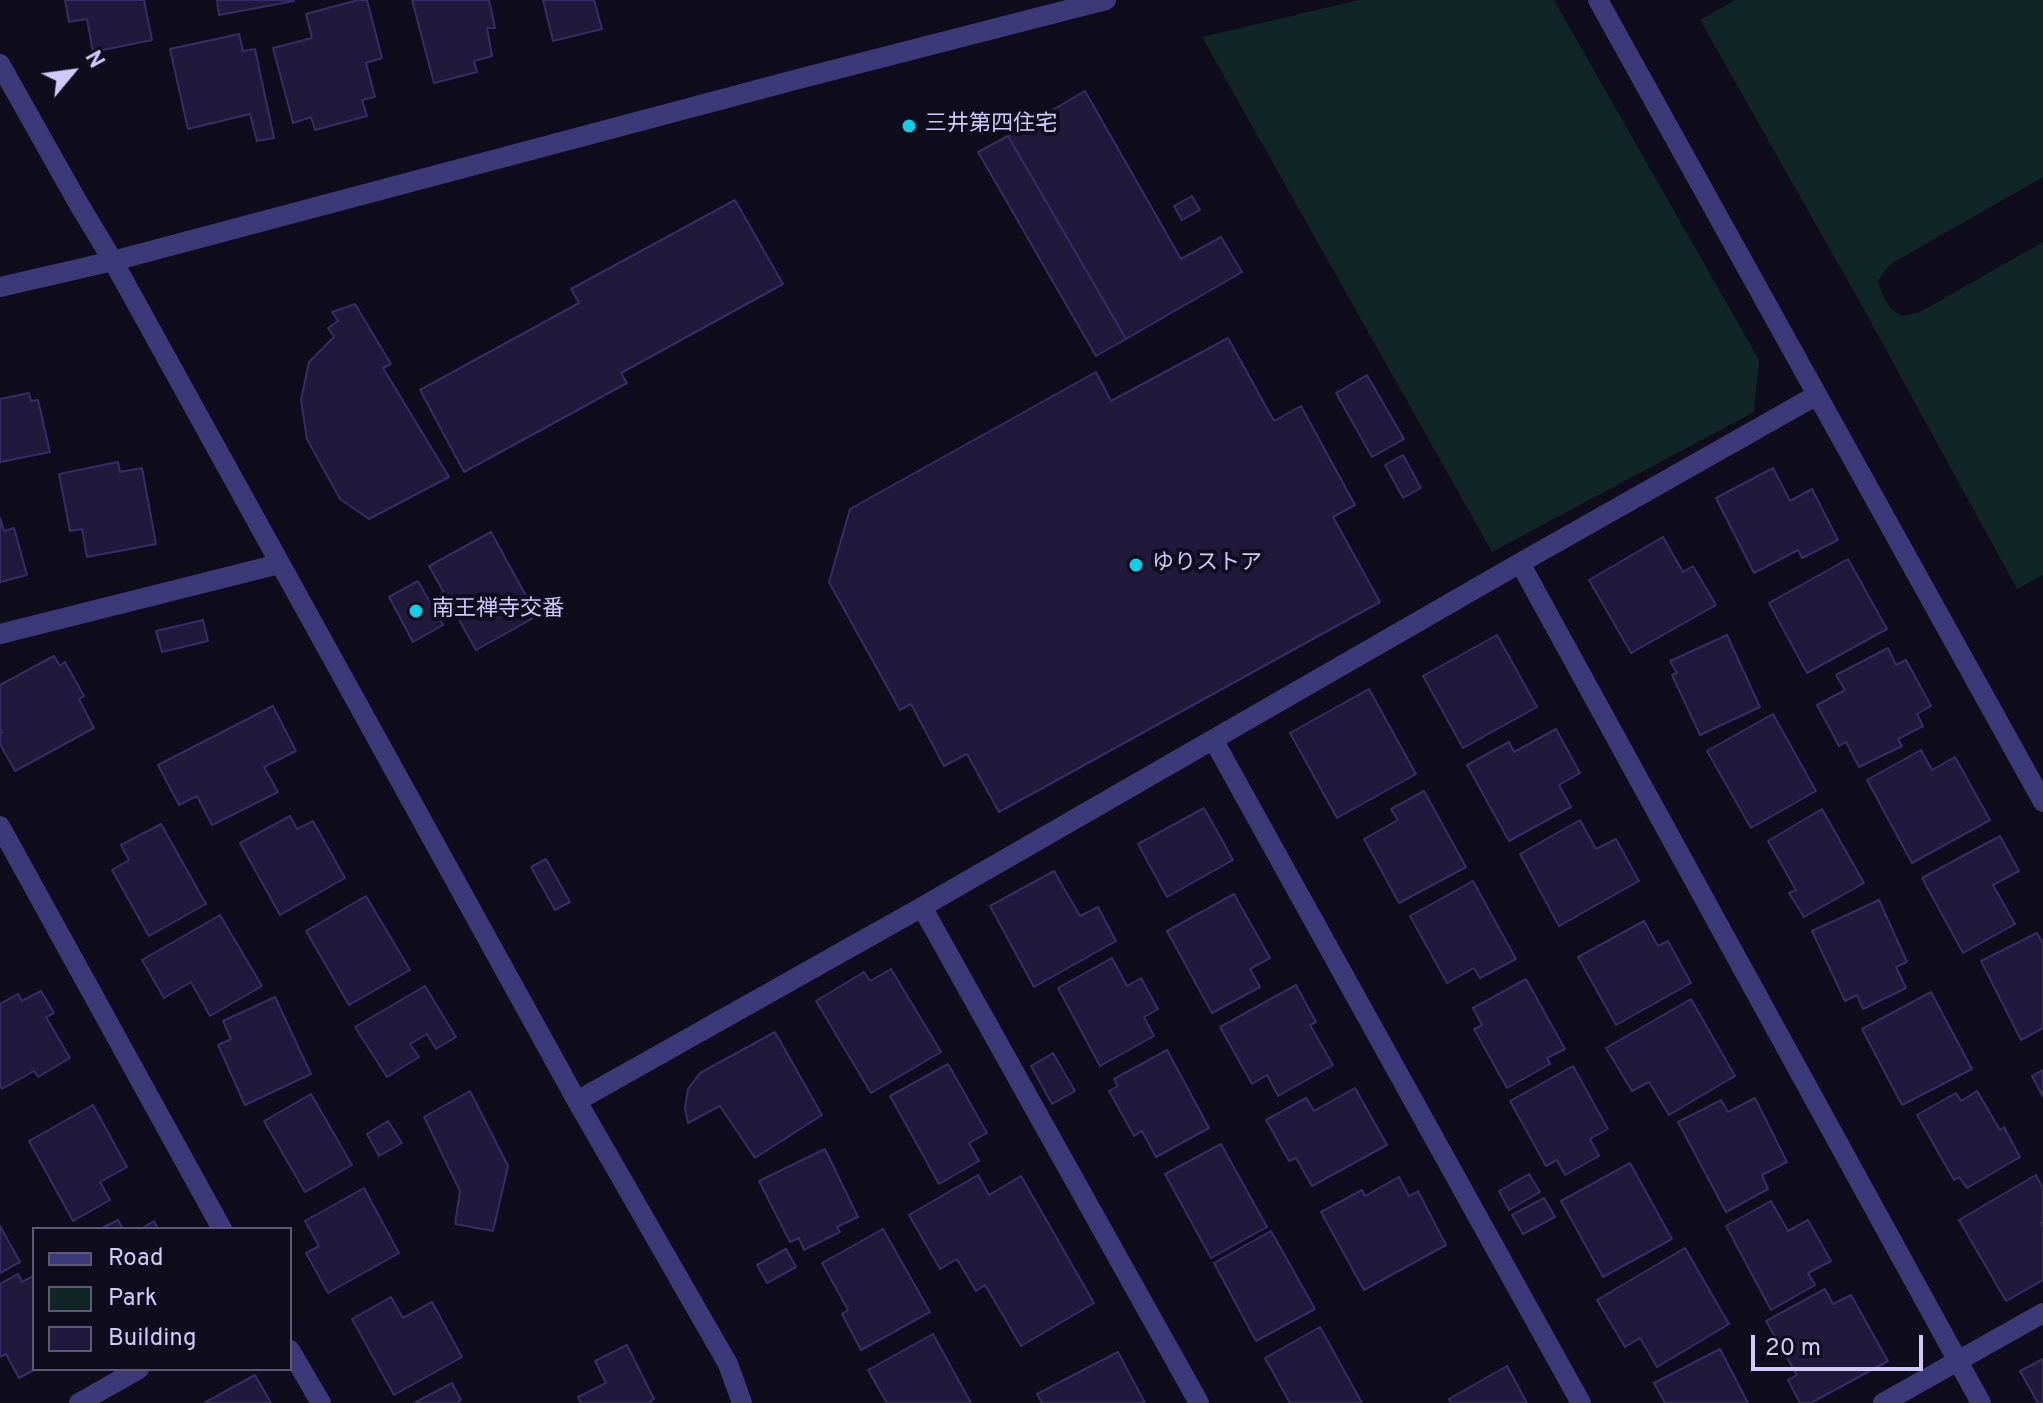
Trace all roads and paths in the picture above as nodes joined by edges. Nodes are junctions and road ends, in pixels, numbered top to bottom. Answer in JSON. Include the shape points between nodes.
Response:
{"nodes":[{"id":1,"x":1106,"y":0,"type":"edge"},
{"id":2,"x":1598,"y":0,"type":"edge"},
{"id":3,"x":0,"y":64,"type":"edge"},
{"id":4,"x":113,"y":261,"type":"junction"},
{"id":5,"x":0,"y":287,"type":"edge"},
{"id":6,"x":1817,"y":395,"type":"junction"},
{"id":7,"x":1520,"y":563,"type":"junction"},
{"id":8,"x":279,"y":564,"type":"junction"},
{"id":9,"x":0,"y":634,"type":"edge"},
{"id":10,"x":1214,"y":741,"type":"junction"},
{"id":11,"x":2043,"y":802,"type":"edge"},
{"id":12,"x":0,"y":826,"type":"edge"},
{"id":13,"x":922,"y":907,"type":"junction"},
{"id":14,"x":577,"y":1101,"type":"junction"},
{"id":15,"x":221,"y":1227,"type":"edge"},
{"id":16,"x":2043,"y":1313,"type":"edge"},
{"id":17,"x":292,"y":1353,"type":"edge"},
{"id":18,"x":1958,"y":1361,"type":"junction"},
{"id":19,"x":135,"y":1371,"type":"edge"},
{"id":20,"x":79,"y":1403,"type":"edge"},
{"id":21,"x":321,"y":1403,"type":"edge"},
{"id":22,"x":742,"y":1403,"type":"edge"},
{"id":23,"x":1199,"y":1403,"type":"edge"},
{"id":24,"x":1581,"y":1403,"type":"edge"},
{"id":25,"x":1883,"y":1403,"type":"edge"},
{"id":26,"x":1981,"y":1403,"type":"edge"}],
"edges":[{"from":1,"to":4,"type":"street"},
{"from":2,"to":6,"type":"street"},
{"from":3,"to":4,"type":"street"},
{"from":4,"to":5,"type":"street"},
{"from":4,"to":8,"type":"street"},
{"from":6,"to":7,"type":"street"},
{"from":6,"to":11,"type":"street"},
{"from":7,"to":10,"type":"street"},
{"from":7,"to":18,"type":"street"},
{"from":8,"to":9,"type":"street"},
{"from":8,"to":14,"type":"street"},
{"from":10,"to":13,"type":"street"},
{"from":10,"to":24,"type":"street"},
{"from":12,"to":15,"type":"street"},
{"from":13,"to":14,"type":"street"},
{"from":13,"to":23,"type":"street"},
{"from":14,"to":22,"type":"street","via":[[728,1364]]},
{"from":16,"to":18,"type":"street"},
{"from":17,"to":21,"type":"street"},
{"from":18,"to":25,"type":"street"},
{"from":18,"to":26,"type":"street"},
{"from":19,"to":20,"type":"street"}]}
